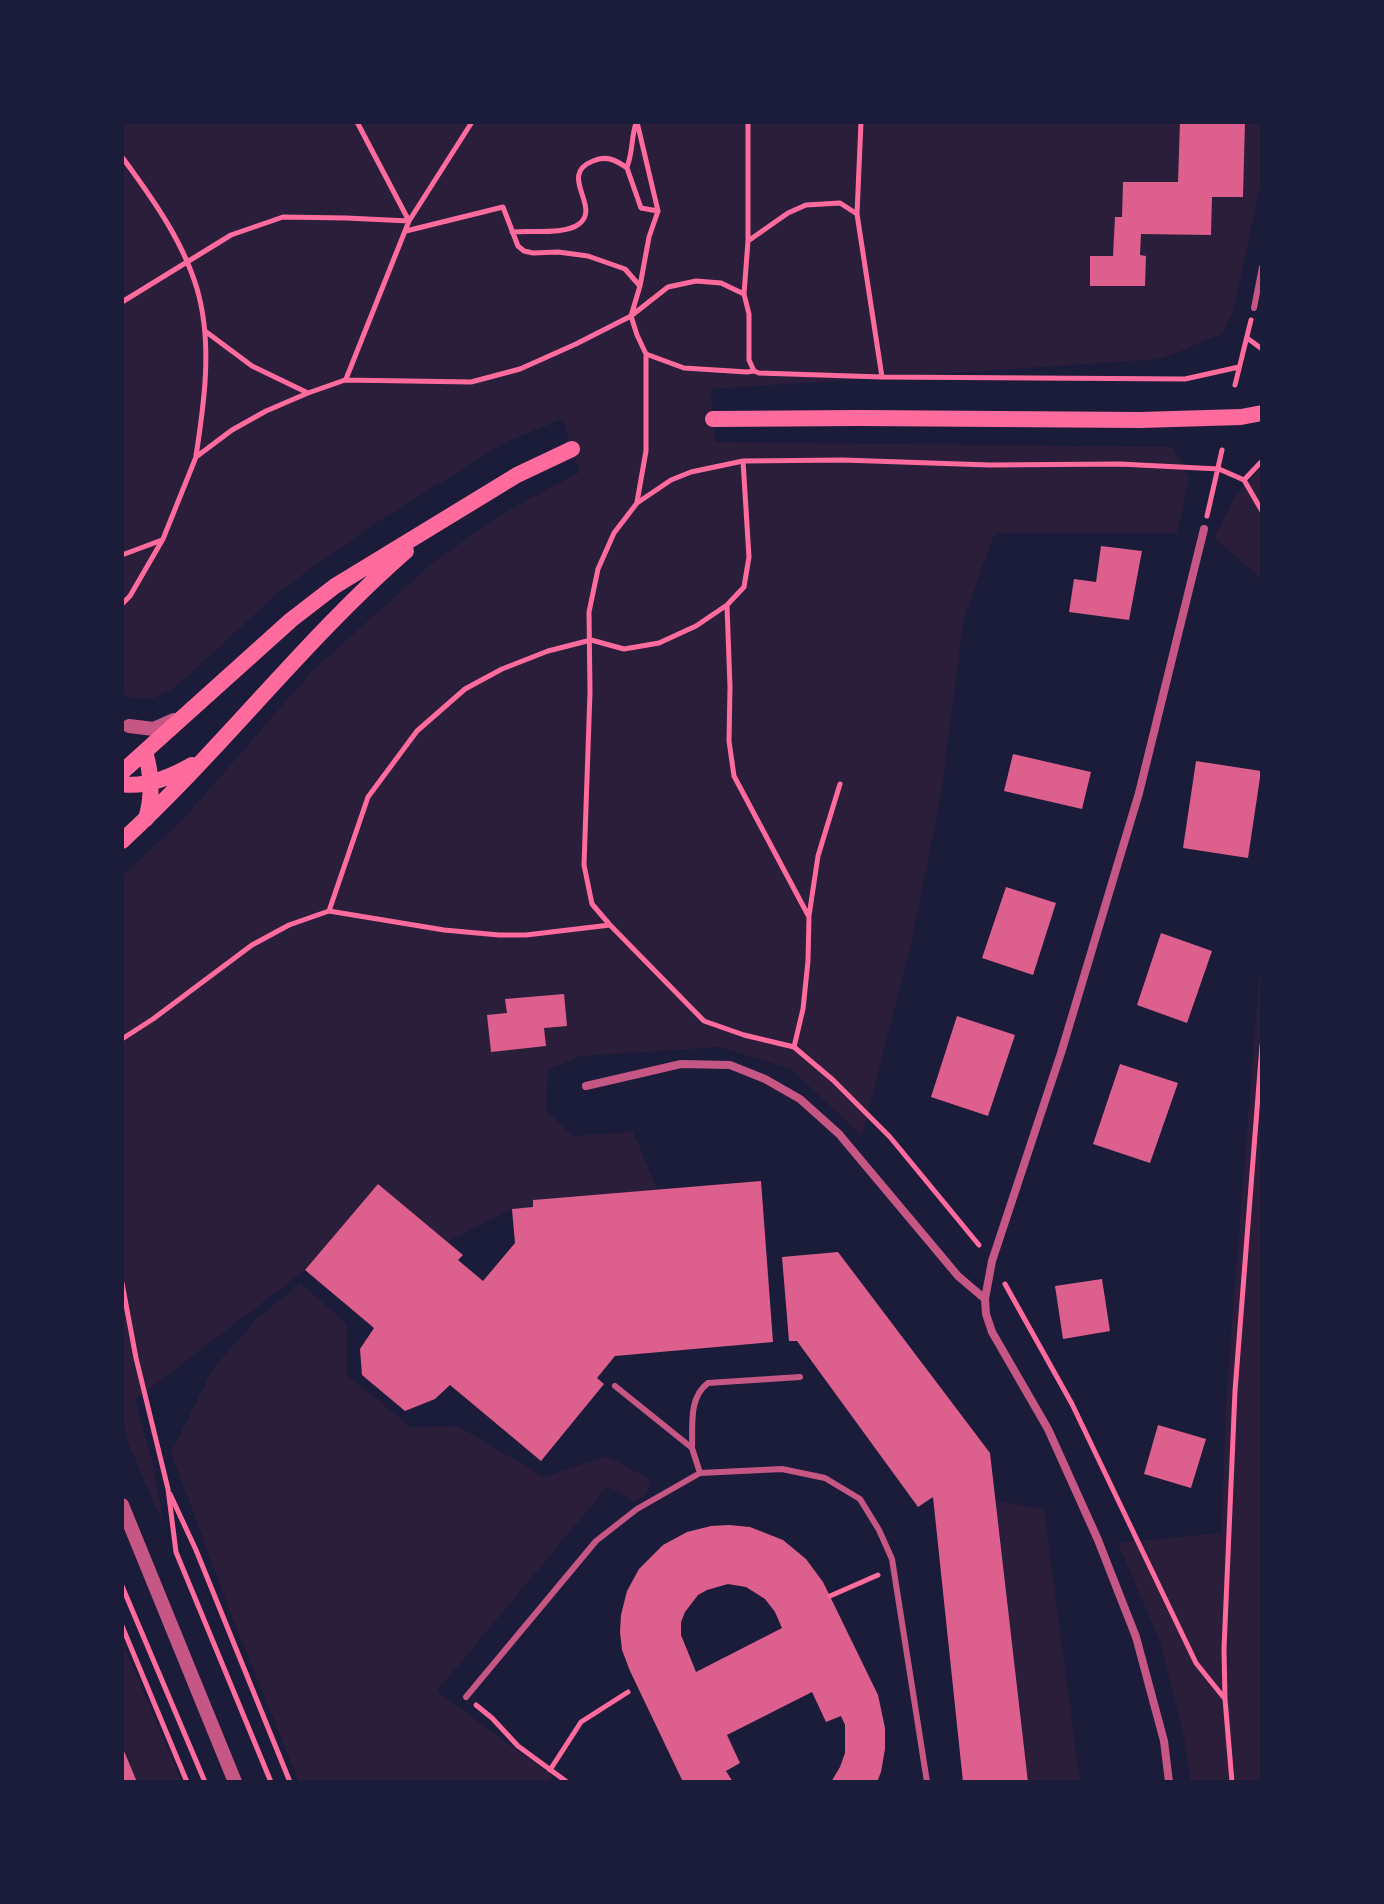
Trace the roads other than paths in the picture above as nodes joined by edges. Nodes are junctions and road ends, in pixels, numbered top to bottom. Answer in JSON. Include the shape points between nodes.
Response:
{"nodes":[{"id":1,"x":1262,"y":267,"type":"edge"},
{"id":2,"x":1254,"y":308,"type":"dead end"},
{"id":3,"x":1262,"y":413,"type":"edge"},
{"id":4,"x":713,"y":419,"type":"dead end"},
{"id":5,"x":572,"y":449,"type":"dead end"},
{"id":6,"x":437,"y":524,"type":"junction"},
{"id":7,"x":1204,"y":529,"type":"road end"},
{"id":8,"x":185,"y":714,"type":"junction"},
{"id":9,"x":126,"y":723,"type":"edge"},
{"id":10,"x":145,"y":752,"type":"junction"},
{"id":11,"x":201,"y":761,"type":"junction"},
{"id":12,"x":122,"y":772,"type":"edge"},
{"id":13,"x":151,"y":782,"type":"junction"},
{"id":14,"x":122,"y":784,"type":"edge"},
{"id":15,"x":145,"y":820,"type":"junction"},
{"id":16,"x":122,"y":841,"type":"edge"},
{"id":17,"x":586,"y":1086,"type":"dead end"},
{"id":18,"x":985,"y":1299,"type":"junction"},
{"id":19,"x":800,"y":1377,"type":"dead end"},
{"id":20,"x":615,"y":1386,"type":"dead end"},
{"id":21,"x":692,"y":1448,"type":"junction"},
{"id":22,"x":700,"y":1473,"type":"junction"},
{"id":23,"x":122,"y":1505,"type":"edge"},
{"id":24,"x":466,"y":1697,"type":"road end"},
{"id":25,"x":235,"y":1782,"type":"edge"},
{"id":26,"x":927,"y":1782,"type":"edge"},
{"id":27,"x":1169,"y":1782,"type":"edge"}],
"edges":[{"from":1,"to":2,"type":"lane"},
{"from":3,"to":4,"type":"main road","via":[[1140,420]]},
{"from":5,"to":6,"type":"main road"},
{"from":6,"to":8,"type":"main road","via":[[335,586]]},
{"from":6,"to":11,"type":"main road","via":[[357,597]]},
{"from":7,"to":18,"type":"street","via":[[1139,793],[992,1261]]},
{"from":8,"to":9,"type":"street","via":[[154,729]]},
{"from":8,"to":10,"type":"main road"},
{"from":9,"to":10,"type":"street"},
{"from":10,"to":12,"type":"main road"},
{"from":10,"to":13,"type":"main road"},
{"from":11,"to":13,"type":"main road"},
{"from":11,"to":15,"type":"main road"},
{"from":13,"to":14,"type":"main road"},
{"from":13,"to":15,"type":"main road"},
{"from":15,"to":16,"type":"main road"},
{"from":17,"to":18,"type":"street","via":[[681,1064],[730,1065],[765,1079],[800,1099],[839,1134],[958,1276]]},
{"from":18,"to":27,"type":"street","via":[[992,1332],[1048,1429],[1136,1637],[1164,1741]]},
{"from":19,"to":21,"type":"lane","via":[[708,1383],[694,1401]]},
{"from":20,"to":21,"type":"lane"},
{"from":21,"to":22,"type":"lane"},
{"from":22,"to":24,"type":"lane","via":[[637,1509],[596,1541]]},
{"from":22,"to":26,"type":"lane","via":[[782,1469],[825,1478],[860,1499],[892,1559]]},
{"from":23,"to":25,"type":"street"}]}
